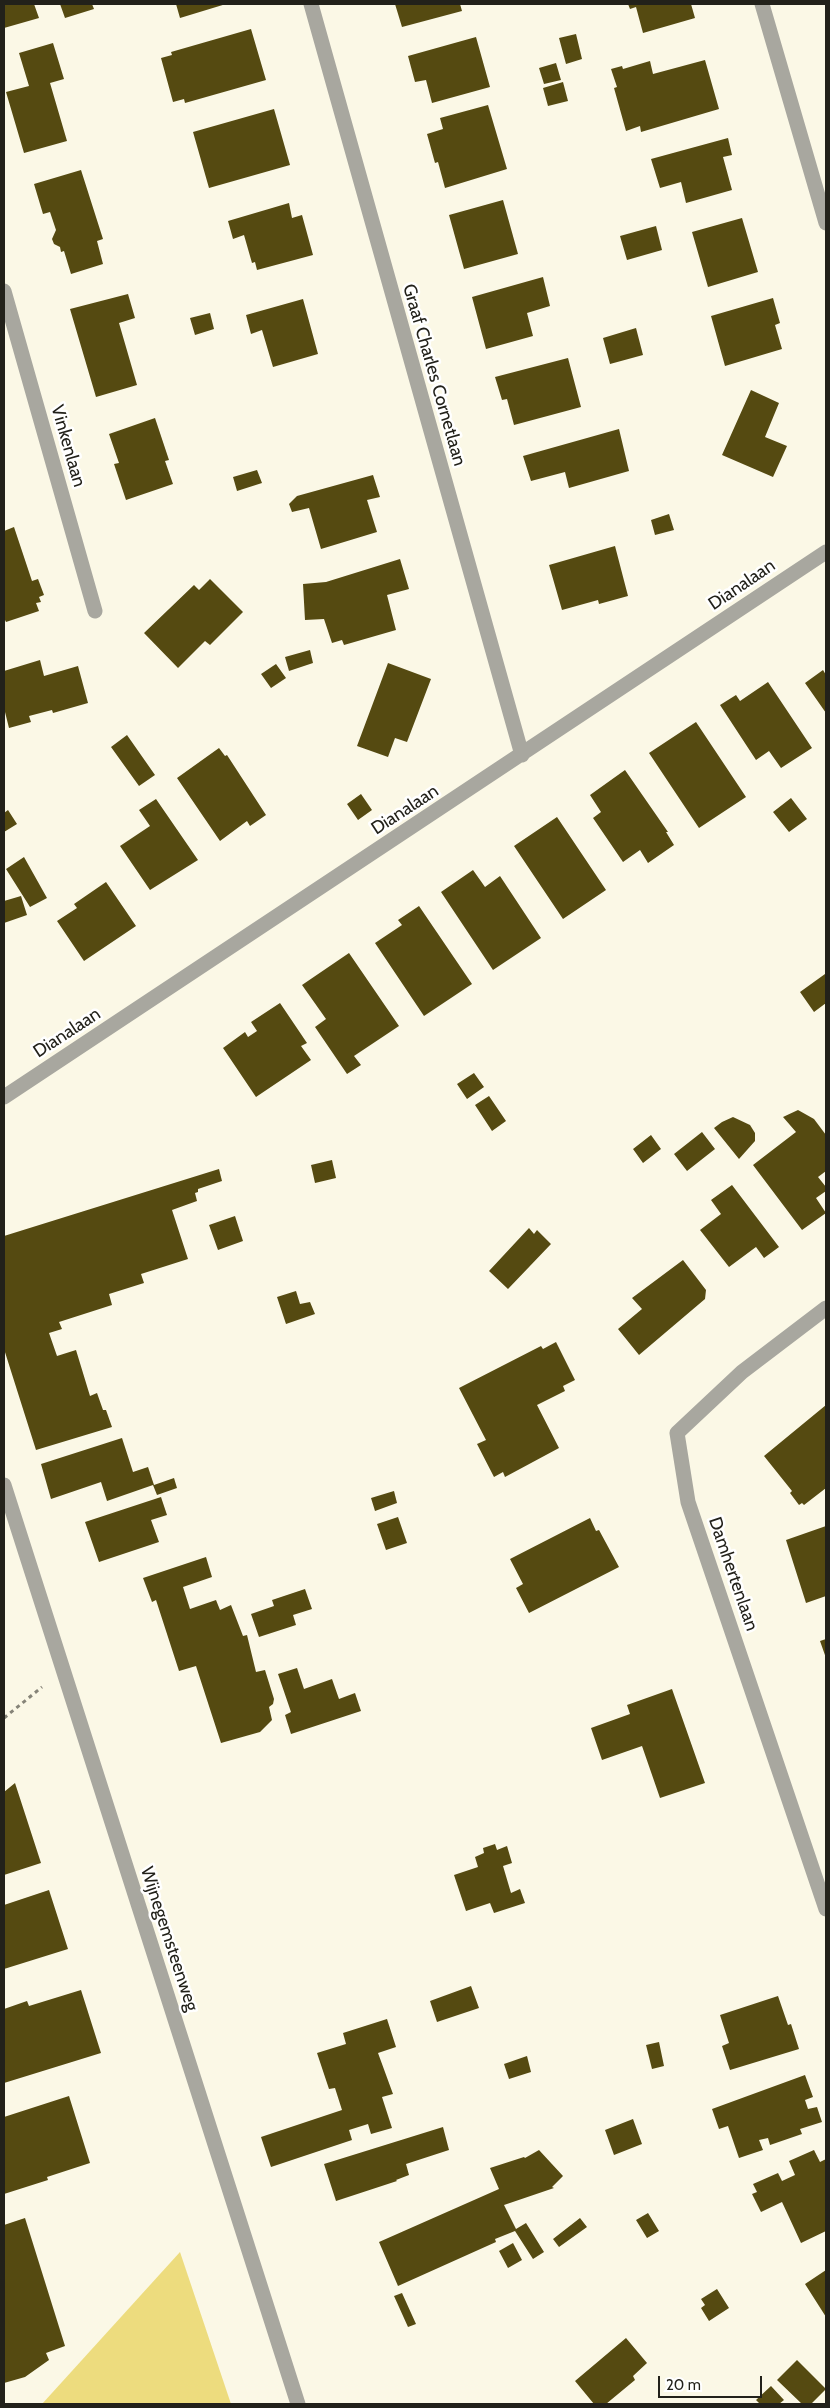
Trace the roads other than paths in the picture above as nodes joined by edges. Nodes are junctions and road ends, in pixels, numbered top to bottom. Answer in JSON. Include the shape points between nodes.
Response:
{"nodes":[{"id":1,"x":311,"y":4,"type":"edge"},
{"id":2,"x":762,"y":4,"type":"edge"},
{"id":3,"x":826,"y":223,"type":"edge"},
{"id":4,"x":4,"y":291,"type":"edge"},
{"id":5,"x":826,"y":552,"type":"edge"},
{"id":6,"x":95,"y":611,"type":"dead end"},
{"id":7,"x":522,"y":756,"type":"junction"},
{"id":8,"x":4,"y":1097,"type":"edge"},
{"id":9,"x":826,"y":1308,"type":"edge"},
{"id":10,"x":4,"y":1485,"type":"edge"},
{"id":11,"x":826,"y":1909,"type":"edge"},
{"id":12,"x":298,"y":2404,"type":"edge"}],
"edges":[{"from":1,"to":7,"type":"street","name":"Graaf Charles Cornetlaan"},
{"from":2,"to":3,"type":"street"},
{"from":4,"to":6,"type":"street","name":"Vinkenlaan"},
{"from":5,"to":7,"type":"street","name":"Dianalaan"},
{"from":7,"to":8,"type":"street","name":"Dianalaan"},
{"from":9,"to":11,"type":"street","name":"Damhertenlaan","via":[[742,1372],[677,1433],[688,1502]]},
{"from":10,"to":12,"type":"street","name":"Wijnegemsteenweg"}]}
